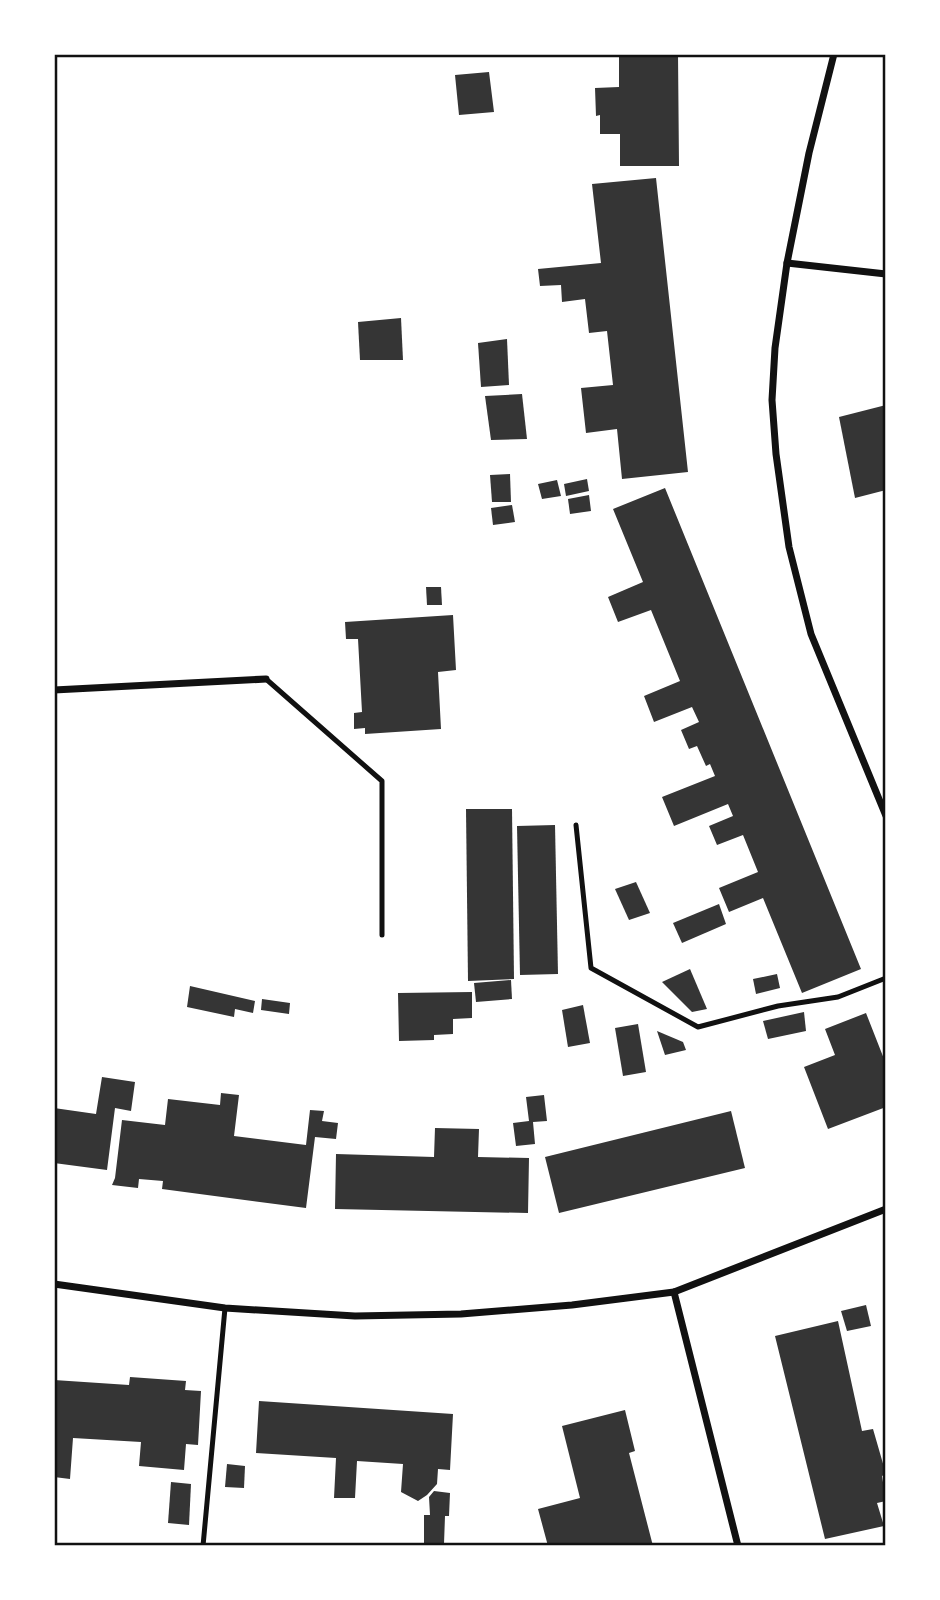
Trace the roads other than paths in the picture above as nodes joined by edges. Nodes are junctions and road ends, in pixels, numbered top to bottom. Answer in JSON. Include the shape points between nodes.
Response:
{"nodes":[{"id":1,"x":834,"y":54,"type":"edge"},
{"id":2,"x":787,"y":262,"type":"junction"},
{"id":3,"x":886,"y":274,"type":"edge"},
{"id":4,"x":266,"y":679,"type":"joint"},
{"id":5,"x":54,"y":691,"type":"edge"},
{"id":6,"x":886,"y":816,"type":"edge"},
{"id":7,"x":576,"y":825,"type":"dead end"},
{"id":8,"x":382,"y":935,"type":"dead end"},
{"id":9,"x":886,"y":978,"type":"edge"},
{"id":10,"x":886,"y":1209,"type":"edge"},
{"id":11,"x":54,"y":1284,"type":"edge"},
{"id":12,"x":674,"y":1292,"type":"junction"},
{"id":13,"x":225,"y":1308,"type":"junction"},
{"id":14,"x":203,"y":1546,"type":"edge"},
{"id":15,"x":738,"y":1546,"type":"edge"}],
"edges":[{"from":1,"to":2,"type":"street"},
{"from":2,"to":3,"type":"street"},
{"from":2,"to":6,"type":"street","via":[[772,400],[789,547],[811,634]]},
{"from":4,"to":5,"type":"street"},
{"from":4,"to":8,"type":"lane","via":[[382,780]]},
{"from":7,"to":9,"type":"lane","via":[[591,968],[698,1027],[778,1006],[838,997]]},
{"from":10,"to":12,"type":"street"},
{"from":11,"to":13,"type":"street"},
{"from":12,"to":13,"type":"street","via":[[461,1314],[355,1316]]},
{"from":12,"to":15,"type":"street"},
{"from":13,"to":14,"type":"lane"}]}
